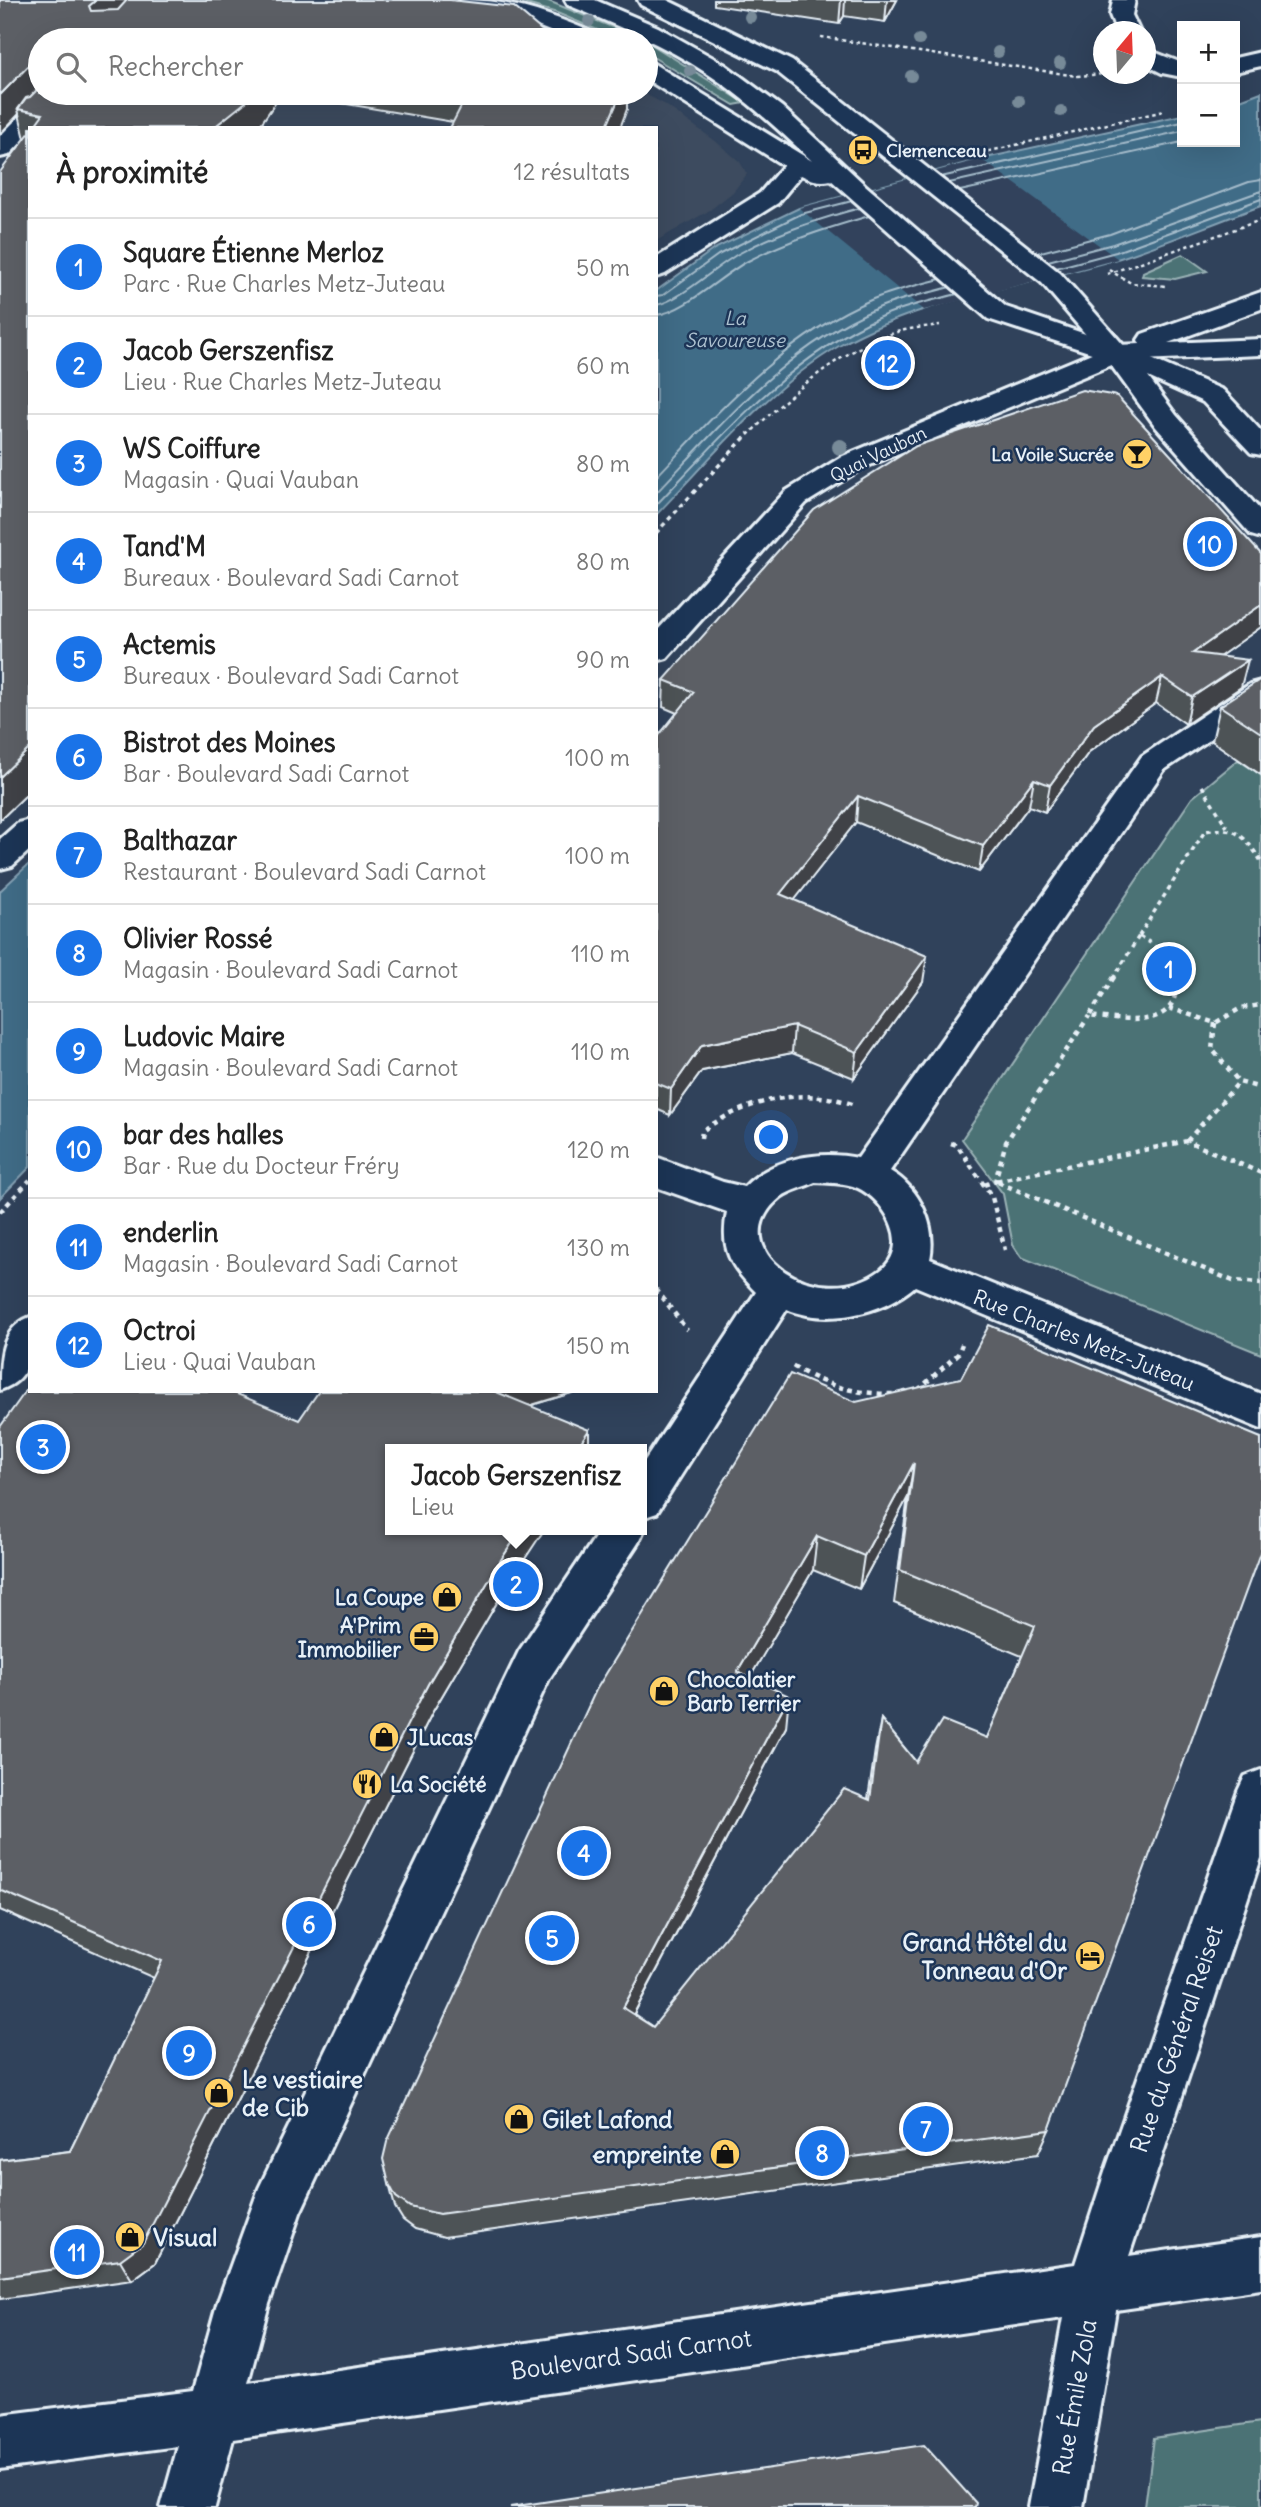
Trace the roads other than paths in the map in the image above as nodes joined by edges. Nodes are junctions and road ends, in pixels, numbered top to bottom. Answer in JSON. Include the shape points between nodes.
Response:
{"nodes":[{"id":1,"x":471,"y":0,"type":"edge"},
{"id":2,"x":576,"y":0,"type":"edge"},
{"id":3,"x":649,"y":0,"type":"edge"},
{"id":4,"x":1124,"y":0,"type":"edge"},
{"id":5,"x":1124,"y":21,"type":"edge"},
{"id":6,"x":562,"y":28,"type":"edge"},
{"id":7,"x":641,"y":28,"type":"edge"},
{"id":8,"x":658,"y":36,"type":"edge"},
{"id":9,"x":1261,"y":59,"type":"edge"},
{"id":10,"x":1156,"y":60,"type":"edge"},
{"id":11,"x":1240,"y":64,"type":"edge"},
{"id":12,"x":1176,"y":69,"type":"edge"},
{"id":13,"x":658,"y":76,"type":"edge"},
{"id":14,"x":44,"y":105,"type":"edge"},
{"id":15,"x":2,"y":145,"type":"edge"},
{"id":16,"x":799,"y":164,"type":"junction"},
{"id":17,"x":856,"y":190,"type":"junction"},
{"id":18,"x":658,"y":268,"type":"edge"},
{"id":19,"x":1261,"y":300,"type":"edge"},
{"id":20,"x":1261,"y":347,"type":"edge"},
{"id":21,"x":1116,"y":353,"type":"junction"},
{"id":22,"x":1261,"y":447,"type":"edge"},
{"id":23,"x":1261,"y":529,"type":"edge"},
{"id":24,"x":658,"y":649,"type":"edge"},
{"id":25,"x":1261,"y":691,"type":"edge"},
{"id":26,"x":28,"y":833,"type":"edge"},
{"id":27,"x":0,"y":858,"type":"edge"},
{"id":28,"x":658,"y":1172,"type":"edge"},
{"id":29,"x":866,"y":1176,"type":"junction"},
{"id":30,"x":749,"y":1203,"type":"junction"},
{"id":31,"x":908,"y":1266,"type":"junction"},
{"id":32,"x":779,"y":1289,"type":"junction"},
{"id":33,"x":28,"y":1336,"type":"edge"},
{"id":34,"x":0,"y":1374,"type":"edge"},
{"id":35,"x":1261,"y":1412,"type":"edge"},
{"id":36,"x":647,"y":1492,"type":"edge"},
{"id":37,"x":619,"y":1535,"type":"edge"},
{"id":38,"x":1261,"y":1791,"type":"edge"},
{"id":39,"x":1261,"y":2263,"type":"edge"},
{"id":40,"x":1094,"y":2287,"type":"junction"},
{"id":41,"x":212,"y":2415,"type":"junction"},
{"id":42,"x":0,"y":2442,"type":"edge"},
{"id":43,"x":188,"y":2507,"type":"edge"},
{"id":44,"x":1056,"y":2507,"type":"edge"}],
"edges":[{"from":1,"to":6,"type":"street"},
{"from":2,"to":7,"type":"street"},
{"from":3,"to":21,"type":"street","via":[[785,66],[1059,286]]},
{"from":4,"to":5,"type":"street"},
{"from":8,"to":17,"type":"street","via":[[716,69],[781,118]]},
{"from":9,"to":11,"type":"street"},
{"from":10,"to":12,"type":"street"},
{"from":13,"to":16,"type":"street"},
{"from":14,"to":15,"type":"street"},
{"from":16,"to":17,"type":"street"},
{"from":16,"to":18,"type":"street","via":[[769,198]]},
{"from":17,"to":21,"type":"street","via":[[989,305]]},
{"from":19,"to":21,"type":"street","name":"Quai Vauban"},
{"from":20,"to":21,"type":"street","name":"Quai Vauban"},
{"from":21,"to":22,"type":"street","via":[[1213,396]]},
{"from":21,"to":23,"type":"street","via":[[1166,421]]},
{"from":21,"to":24,"type":"street","name":"Quai Vauban","via":[[853,462],[796,497]]},
{"from":25,"to":29,"type":"street","via":[[1153,763]]},
{"from":26,"to":27,"type":"street"},
{"from":28,"to":30,"type":"street"},
{"from":29,"to":30,"type":"street","via":[[813,1168],[787,1174],[765,1186]]},
{"from":29,"to":31,"type":"street","via":[[888,1189],[914,1226],[915,1247]]},
{"from":30,"to":32,"type":"street","via":[[741,1240],[761,1276]]},
{"from":31,"to":32,"type":"street","via":[[891,1285],[866,1298],[837,1303],[807,1300]]},
{"from":31,"to":35,"type":"street","name":"Rue Charles Metz-Juteau"},
{"from":32,"to":36,"type":"street"},
{"from":33,"to":34,"type":"street"},
{"from":37,"to":41,"type":"street","via":[[534,1665],[277,2206]]},
{"from":38,"to":40,"type":"street","name":"Rue du Général Reiset"},
{"from":39,"to":40,"type":"street","name":"Boulevard Sadi Carnot"},
{"from":40,"to":41,"type":"street","name":"Boulevard Sadi Carnot"},
{"from":40,"to":44,"type":"street","name":"Rue Émile Zola"},
{"from":41,"to":42,"type":"street","name":"Boulevard Sadi Carnot"},
{"from":41,"to":43,"type":"street"}]}
